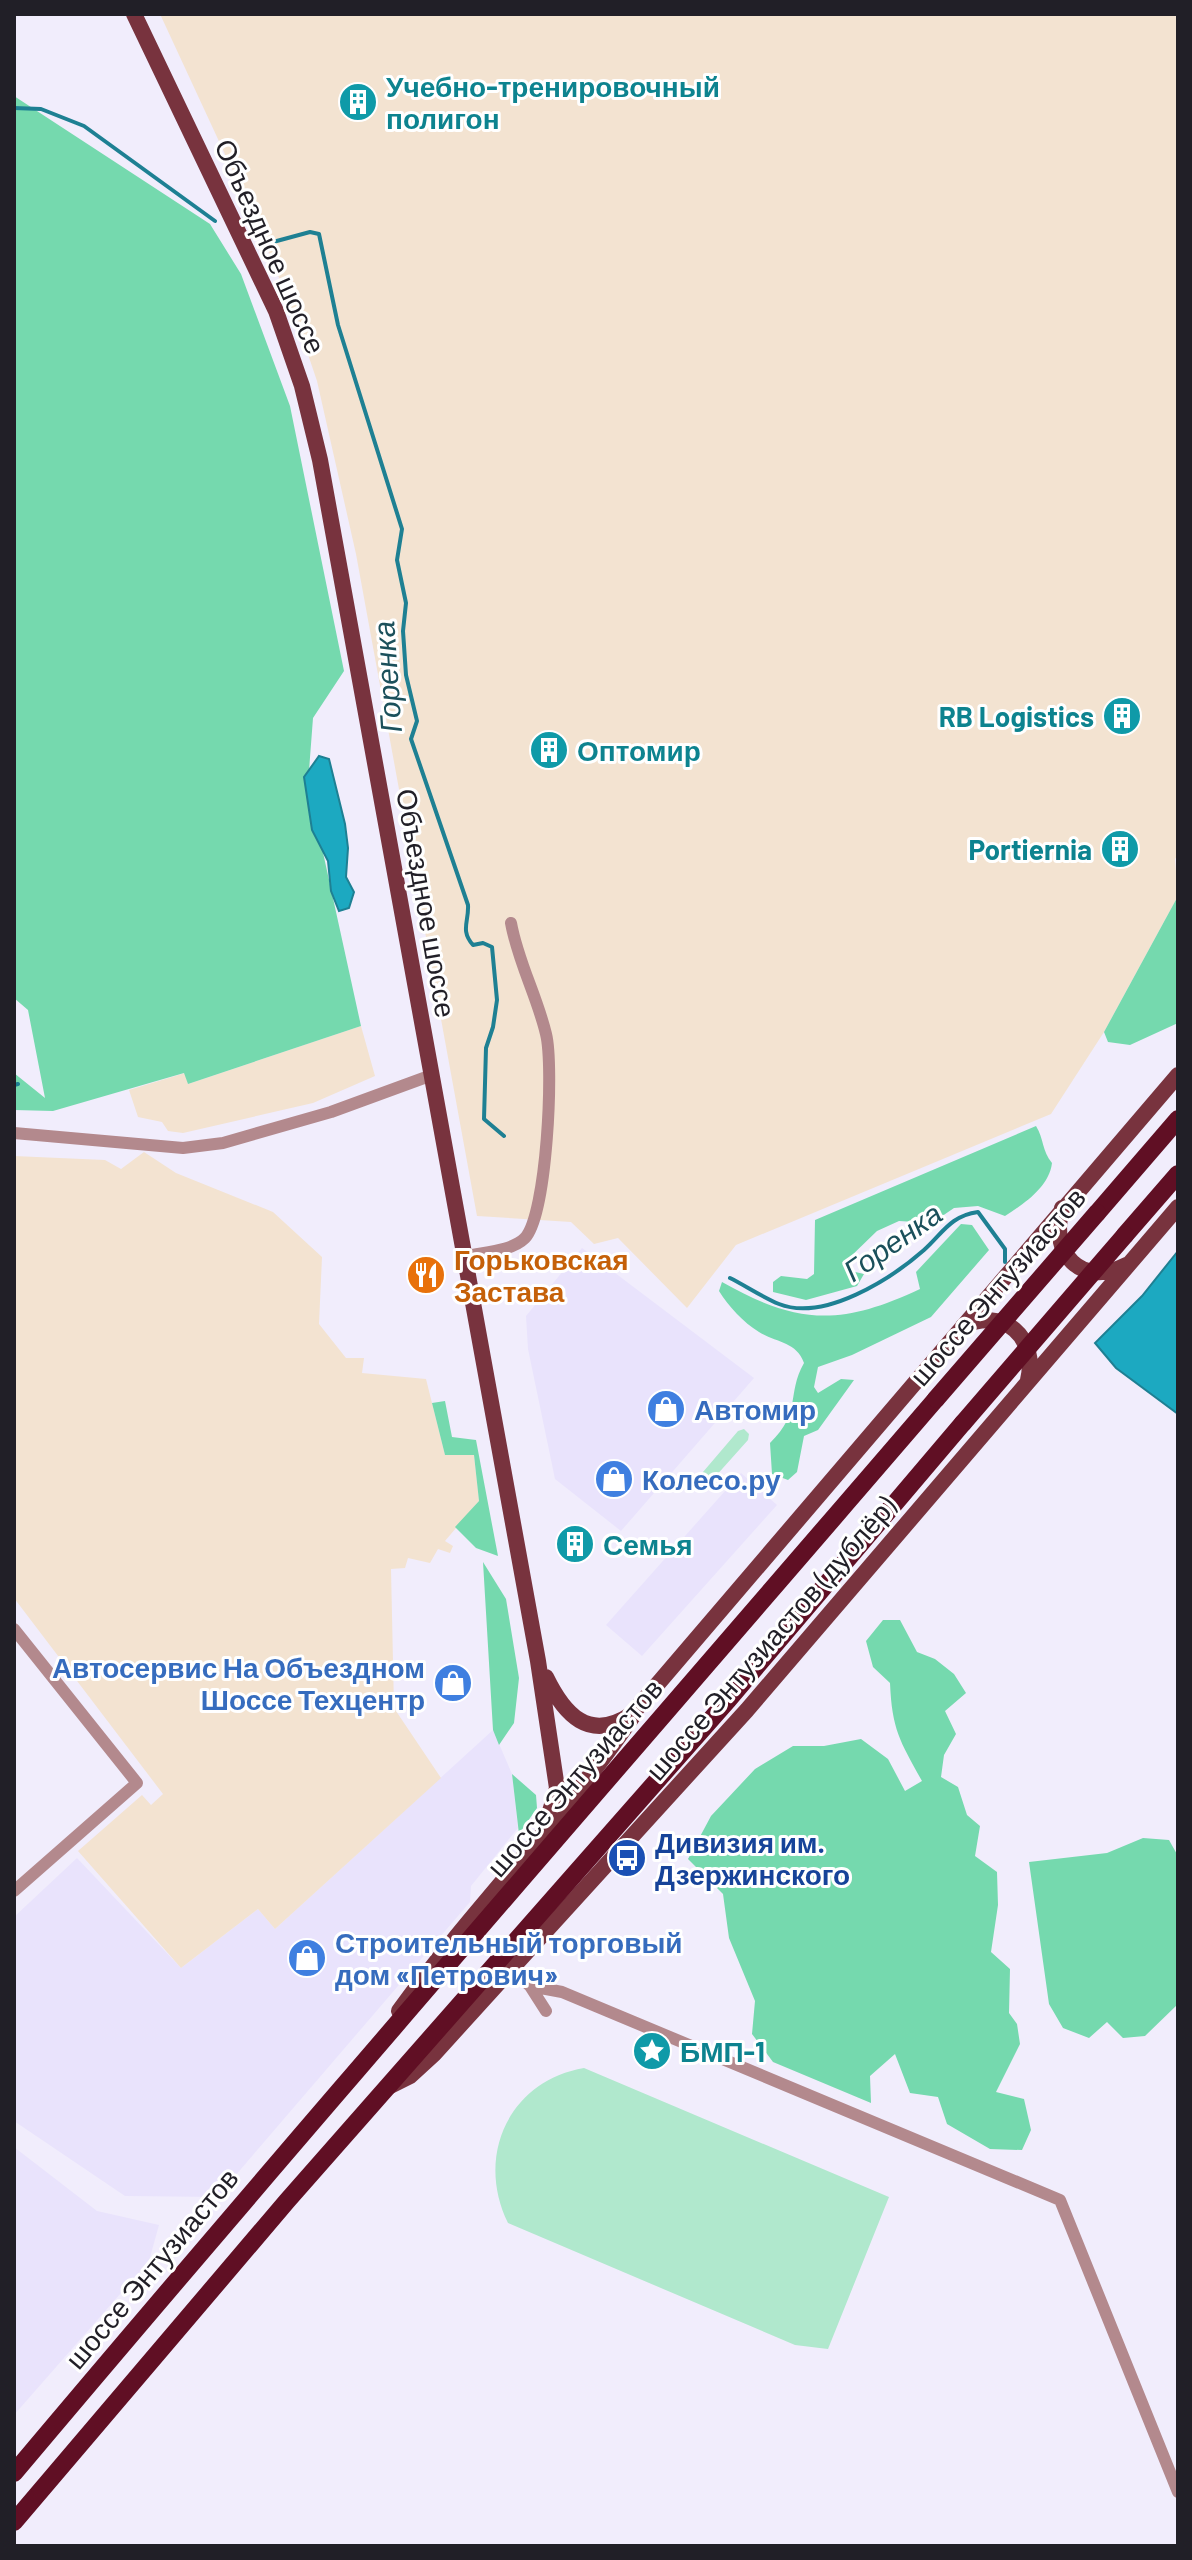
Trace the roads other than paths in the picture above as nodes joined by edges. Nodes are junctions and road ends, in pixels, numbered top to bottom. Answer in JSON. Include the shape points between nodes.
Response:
{"nodes":[{"id":1,"x":134,"y":14,"type":"edge"},
{"id":2,"x":511,"y":923,"type":"dead end"},
{"id":3,"x":432,"y":1075,"type":"junction"},
{"id":4,"x":1178,"y":1075,"type":"edge"},
{"id":5,"x":1178,"y":1119,"type":"edge"},
{"id":6,"x":14,"y":1133,"type":"edge"},
{"id":7,"x":1178,"y":1174,"type":"edge"},
{"id":8,"x":1063,"y":1207,"type":"junction"},
{"id":9,"x":1178,"y":1207,"type":"edge"},
{"id":10,"x":467,"y":1256,"type":"junction"},
{"id":11,"x":1129,"y":1263,"type":"junction"},
{"id":12,"x":959,"y":1327,"type":"junction"},
{"id":13,"x":1028,"y":1382,"type":"junction"},
{"id":14,"x":14,"y":1629,"type":"edge"},
{"id":15,"x":538,"y":1661,"type":"junction"},
{"id":16,"x":638,"y":1708,"type":"junction"},
{"id":17,"x":544,"y":1831,"type":"junction"},
{"id":18,"x":14,"y":1891,"type":"edge"},
{"id":19,"x":511,"y":1969,"type":"junction"},
{"id":20,"x":530,"y":1986,"type":"junction"},
{"id":21,"x":546,"y":2011,"type":"dead end"},
{"id":22,"x":357,"y":2066,"type":"junction"},
{"id":23,"x":387,"y":2088,"type":"junction"},
{"id":24,"x":14,"y":2473,"type":"edge"},
{"id":25,"x":1178,"y":2492,"type":"edge"},
{"id":26,"x":14,"y":2522,"type":"edge"}],
"edges":[{"from":1,"to":3,"type":"main road","name":"Объездное шоссе","via":[[276,311],[302,386]]},
{"from":2,"to":10,"type":"street","via":[[517,957],[546,1034],[552,1072],[539,1200],[525,1238]]},
{"from":3,"to":6,"type":"street","via":[[318,1117],[223,1143],[183,1148]]},
{"from":3,"to":10,"type":"main road","name":"Объездное шоссе"},
{"from":4,"to":8,"type":"main road","name":"шоссе Энтузиастов (дублёр)"},
{"from":5,"to":22,"type":"highway","name":"шоссе Энтузиастов","bridge":true,"via":[[574,1822]]},
{"from":7,"to":23,"type":"highway","name":"шоссе Энтузиастов","bridge":true},
{"from":8,"to":11,"type":"main road","via":[[1058,1237],[1073,1262],[1100,1273]]},
{"from":8,"to":12,"type":"main road","name":"шоссе Энтузиастов (дублёр)"},
{"from":9,"to":11,"type":"main road","name":"шоссе Энтузиастов (дублёр)"},
{"from":10,"to":15,"type":"main road","name":"Объездное шоссе"},
{"from":11,"to":13,"type":"main road","name":"шоссе Энтузиастов (дублёр)"},
{"from":12,"to":13,"type":"main road","via":[[988,1319],[1015,1328],[1031,1354]]},
{"from":12,"to":16,"type":"main road","name":"шоссе Энтузиастов (дублёр)"},
{"from":13,"to":19,"type":"main road","name":"шоссе Энтузиастов (дублёр)","via":[[747,1710]]},
{"from":14,"to":18,"type":"street","via":[[137,1783]]},
{"from":15,"to":16,"type":"main road","via":[[559,1702],[579,1720],[615,1723]]},
{"from":15,"to":17,"type":"main road","name":"Объездное шоссе","via":[[557,1788]]},
{"from":16,"to":17,"type":"main road","name":"шоссе Энтузиастов (дублёр)"},
{"from":17,"to":22,"type":"main road","name":"шоссе Энтузиастов (дублёр)","via":[[436,1959]]},
{"from":19,"to":20,"type":"street"},
{"from":19,"to":23,"type":"main road","name":"шоссе Энтузиастов (дублёр)","via":[[434,2054]]},
{"from":20,"to":21,"type":"street"},
{"from":20,"to":25,"type":"street","via":[[570,1996],[1060,2200]]},
{"from":22,"to":24,"type":"highway","name":"шоссе Энтузиастов"},
{"from":23,"to":26,"type":"highway","name":"шоссе Энтузиастов"}]}
